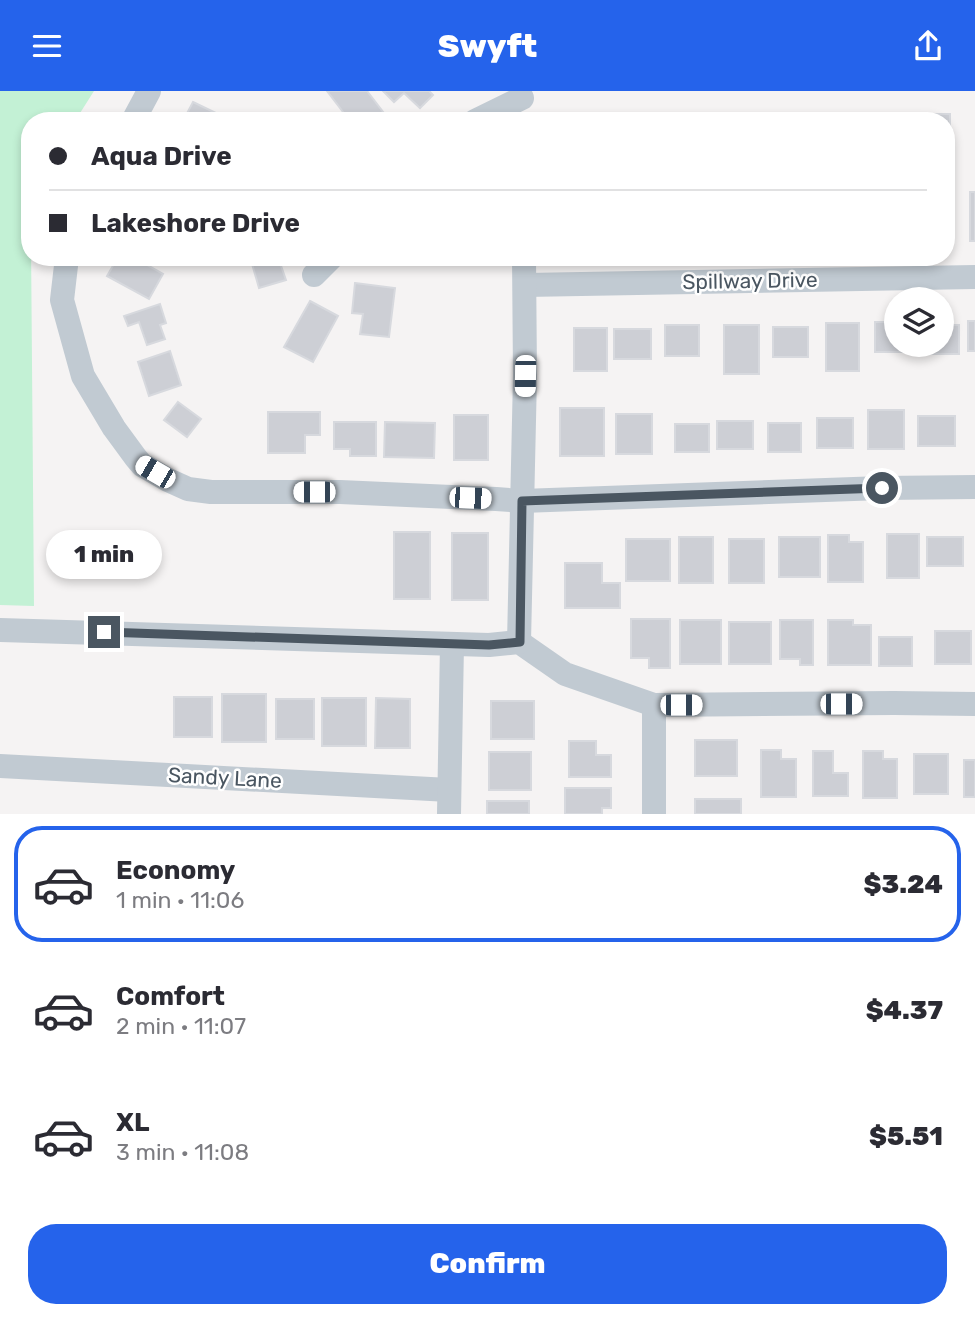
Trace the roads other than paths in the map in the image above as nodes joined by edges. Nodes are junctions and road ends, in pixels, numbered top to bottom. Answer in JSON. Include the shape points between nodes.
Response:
{"nodes":[{"id":1,"x":149,"y":91,"type":"edge"},
{"id":2,"x":522,"y":103,"type":"edge"},
{"id":3,"x":137,"y":112,"type":"edge"},
{"id":4,"x":498,"y":112,"type":"edge"},
{"id":5,"x":66,"y":266,"type":"edge"},
{"id":6,"x":323,"y":266,"type":"edge"},
{"id":7,"x":524,"y":266,"type":"edge"},
{"id":8,"x":314,"y":275,"type":"dead end"},
{"id":9,"x":975,"y":277,"type":"edge"},
{"id":10,"x":525,"y":285,"type":"junction"},
{"id":11,"x":975,"y":487,"type":"edge"},
{"id":12,"x":522,"y":501,"type":"junction"},
{"id":13,"x":0,"y":630,"type":"edge"},
{"id":14,"x":520,"y":642,"type":"junction"},
{"id":15,"x":452,"y":644,"type":"junction"},
{"id":16,"x":975,"y":704,"type":"edge"},
{"id":17,"x":654,"y":705,"type":"junction"},
{"id":18,"x":0,"y":766,"type":"edge"},
{"id":19,"x":449,"y":802,"type":"edge"},
{"id":20,"x":654,"y":814,"type":"edge"}],
"edges":[{"from":1,"to":3,"type":"street"},
{"from":2,"to":4,"type":"street"},
{"from":5,"to":12,"type":"street","via":[[62,300],[83,376],[136,458],[168,480],[211,492],[340,492]]},
{"from":6,"to":8,"type":"street"},
{"from":7,"to":10,"type":"street"},
{"from":9,"to":10,"type":"street","name":"Spillway Drive"},
{"from":10,"to":12,"type":"street"},
{"from":11,"to":12,"type":"street"},
{"from":12,"to":14,"type":"street"},
{"from":13,"to":15,"type":"street"},
{"from":14,"to":15,"type":"street"},
{"from":14,"to":17,"type":"street","via":[[565,674]]},
{"from":15,"to":19,"type":"street"},
{"from":16,"to":17,"type":"street"},
{"from":17,"to":20,"type":"street"},
{"from":18,"to":19,"type":"street","name":"Sandy Lane"}]}
